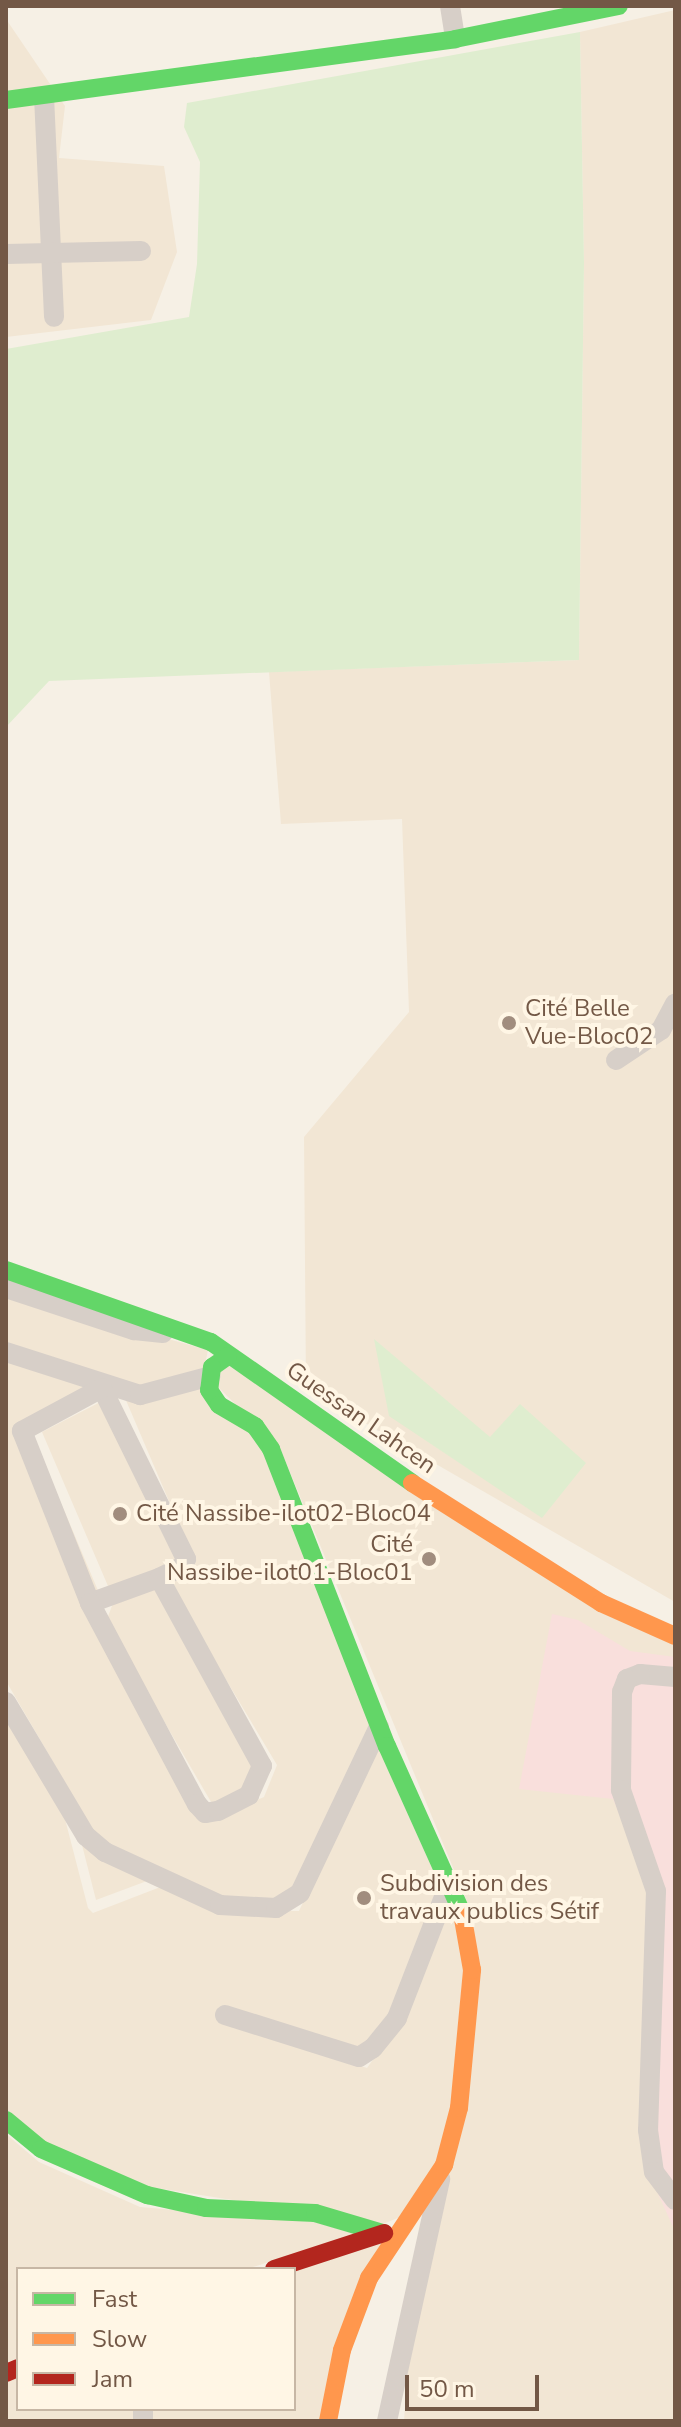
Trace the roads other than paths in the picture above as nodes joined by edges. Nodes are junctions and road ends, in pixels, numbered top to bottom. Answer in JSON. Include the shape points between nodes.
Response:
{"nodes":[{"id":1,"x":450,"y":6,"type":"edge"},
{"id":2,"x":619,"y":6,"type":"edge"},
{"id":3,"x":455,"y":39,"type":"junction"},
{"id":4,"x":44,"y":96,"type":"junction"},
{"id":5,"x":6,"y":100,"type":"edge"},
{"id":6,"x":141,"y":251,"type":"dead end"},
{"id":7,"x":51,"y":253,"type":"junction"},
{"id":8,"x":6,"y":254,"type":"edge"},
{"id":9,"x":54,"y":317,"type":"dead end"},
{"id":10,"x":675,"y":1004,"type":"edge"},
{"id":11,"x":616,"y":1060,"type":"dead end"},
{"id":12,"x":6,"y":1270,"type":"edge"},
{"id":13,"x":6,"y":1288,"type":"edge"},
{"id":14,"x":199,"y":1338,"type":"junction"},
{"id":15,"x":6,"y":1352,"type":"edge"},
{"id":16,"x":228,"y":1356,"type":"junction"},
{"id":17,"x":211,"y":1376,"type":"junction"},
{"id":18,"x":105,"y":1386,"type":"junction"},
{"id":19,"x":159,"y":1578,"type":"junction"},
{"id":20,"x":90,"y":1603,"type":"junction"},
{"id":21,"x":675,"y":1636,"type":"edge"},
{"id":22,"x":675,"y":1677,"type":"edge"},
{"id":23,"x":6,"y":1702,"type":"edge"},
{"id":24,"x":379,"y":1727,"type":"junction"},
{"id":25,"x":449,"y":1884,"type":"junction"},
{"id":26,"x":225,"y":2015,"type":"dead end"},
{"id":27,"x":6,"y":2120,"type":"edge"},
{"id":28,"x":444,"y":2165,"type":"junction"},
{"id":29,"x":675,"y":2200,"type":"edge"},
{"id":30,"x":405,"y":2224,"type":"junction"},
{"id":31,"x":383,"y":2233,"type":"junction"},
{"id":32,"x":280,"y":2267,"type":"edge"},
{"id":33,"x":328,"y":2421,"type":"edge"},
{"id":34,"x":387,"y":2421,"type":"edge"}],
"edges":[{"from":1,"to":3,"type":"street"},
{"from":2,"to":3,"type":"street"},
{"from":3,"to":4,"type":"street"},
{"from":4,"to":5,"type":"street"},
{"from":4,"to":7,"type":"street"},
{"from":6,"to":7,"type":"street"},
{"from":7,"to":8,"type":"street"},
{"from":7,"to":9,"type":"street"},
{"from":10,"to":11,"type":"street","via":[[661,1030]]},
{"from":12,"to":14,"type":"street","name":"Guessan Lahcen"},
{"from":13,"to":14,"type":"street","via":[[134,1330]]},
{"from":14,"to":16,"type":"street","name":"Guessan Lahcen"},
{"from":15,"to":18,"type":"street"},
{"from":16,"to":17,"type":"street","via":[[212,1367]]},
{"from":16,"to":21,"type":"street","name":"Guessan Lahcen","via":[[320,1423],[601,1603]]},
{"from":17,"to":18,"type":"street","via":[[154,1395]]},
{"from":17,"to":24,"type":"street","via":[[209,1390],[219,1405],[255,1426],[271,1449]]},
{"from":18,"to":19,"type":"street","via":[[184,1552],[182,1567]]},
{"from":18,"to":20,"type":"street","via":[[22,1431]]},
{"from":19,"to":20,"type":"street"},
{"from":19,"to":20,"type":"street","via":[[262,1766],[249,1795],[218,1811],[205,1813],[197,1804]]},
{"from":22,"to":29,"type":"street","via":[[640,1674],[627,1679],[622,1692],[621,1790],[656,1891],[648,2130],[654,2172]]},
{"from":23,"to":24,"type":"street","via":[[86,1836],[105,1852],[220,1905],[276,1908],[300,1893]]},
{"from":24,"to":25,"type":"street"},
{"from":25,"to":26,"type":"street","via":[[397,2018],[359,2057]]},
{"from":25,"to":28,"type":"street","via":[[467,1924],[472,1970],[459,2108]]},
{"from":27,"to":31,"type":"street","via":[[41,2149],[147,2195],[206,2208],[315,2213]]},
{"from":28,"to":30,"type":"street"},
{"from":28,"to":34,"type":"street"},
{"from":30,"to":31,"type":"street"},
{"from":30,"to":33,"type":"street","via":[[369,2278],[342,2350]]},
{"from":31,"to":32,"type":"street"}]}
